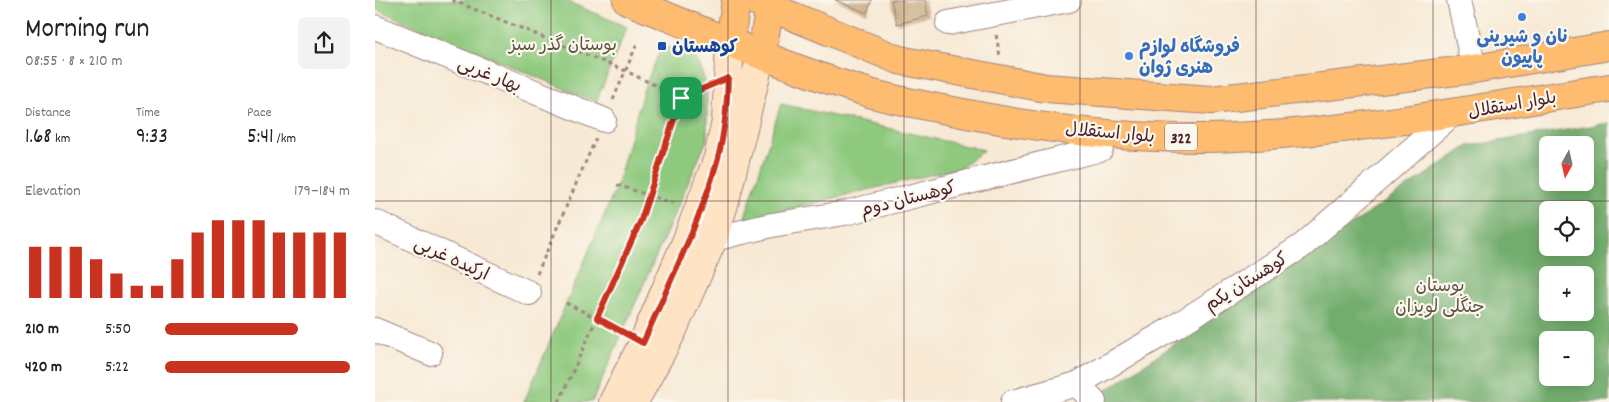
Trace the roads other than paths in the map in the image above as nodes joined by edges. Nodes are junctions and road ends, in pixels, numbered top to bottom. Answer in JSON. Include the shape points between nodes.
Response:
{"nodes":[{"id":1,"x":627,"y":0,"type":"edge"},
{"id":2,"x":736,"y":0,"type":"edge"},
{"id":3,"x":1069,"y":0,"type":"edge"},
{"id":4,"x":1459,"y":0,"type":"edge"},
{"id":5,"x":765,"y":2,"type":"edge"},
{"id":6,"x":948,"y":23,"type":"dead end"},
{"id":7,"x":375,"y":27,"type":"edge"},
{"id":8,"x":730,"y":43,"type":"junction"},
{"id":9,"x":1609,"y":46,"type":"edge"},
{"id":10,"x":761,"y":54,"type":"junction"},
{"id":11,"x":1474,"y":69,"type":"junction"},
{"id":12,"x":1609,"y":88,"type":"edge"},
{"id":13,"x":1451,"y":115,"type":"junction"},
{"id":14,"x":604,"y":120,"type":"road end"},
{"id":15,"x":1101,"y":149,"type":"dead end"},
{"id":16,"x":375,"y":222,"type":"edge"},
{"id":17,"x":713,"y":239,"type":"junction"},
{"id":18,"x":686,"y":242,"type":"junction"},
{"id":19,"x":529,"y":293,"type":"road end"},
{"id":20,"x":375,"y":330,"type":"edge"},
{"id":21,"x":430,"y":353,"type":"dead end"},
{"id":22,"x":1077,"y":384,"type":"junction"},
{"id":23,"x":613,"y":402,"type":"edge"},
{"id":24,"x":634,"y":402,"type":"edge"},
{"id":25,"x":1013,"y":402,"type":"edge"},
{"id":26,"x":1094,"y":402,"type":"edge"}],
"edges":[{"from":1,"to":8,"type":"main road","name":"بلوار استقلال","number":"322"},
{"from":2,"to":8,"type":"main road"},
{"from":3,"to":6,"type":"street"},
{"from":4,"to":11,"type":"street"},
{"from":5,"to":10,"type":"main road"},
{"from":5,"to":11,"type":"main road","number":"322","via":[[899,60],[1047,88],[1211,100]]},
{"from":7,"to":14,"type":"street","name":"بهار غربی"},
{"from":8,"to":10,"type":"main road","name":"بلوار استقلال","number":"322"},
{"from":8,"to":18,"type":"main road","via":[[726,121],[718,158]]},
{"from":9,"to":11,"type":"main road","number":"322"},
{"from":10,"to":13,"type":"main road","name":"بلوار استقلال","number":"322","via":[[874,94],[995,120],[1125,136],[1208,138],[1321,130]]},
{"from":10,"to":17,"type":"main road"},
{"from":12,"to":13,"type":"main road","name":"بلوار استقلال","number":"322"},
{"from":13,"to":22,"type":"street","name":"کوهستان یکم","via":[[1302,246]]},
{"from":15,"to":17,"type":"street","name":"کوهستان دوم","via":[[845,213]]},
{"from":16,"to":19,"type":"street","name":"ارکیده غربی"},
{"from":17,"to":18,"type":"main road"},
{"from":17,"to":24,"type":"main road","via":[[672,332]]},
{"from":18,"to":23,"type":"main road","via":[[643,343]]},
{"from":20,"to":21,"type":"street"},
{"from":22,"to":25,"type":"street","name":"کوهستان یکم"},
{"from":22,"to":26,"type":"street"}]}
